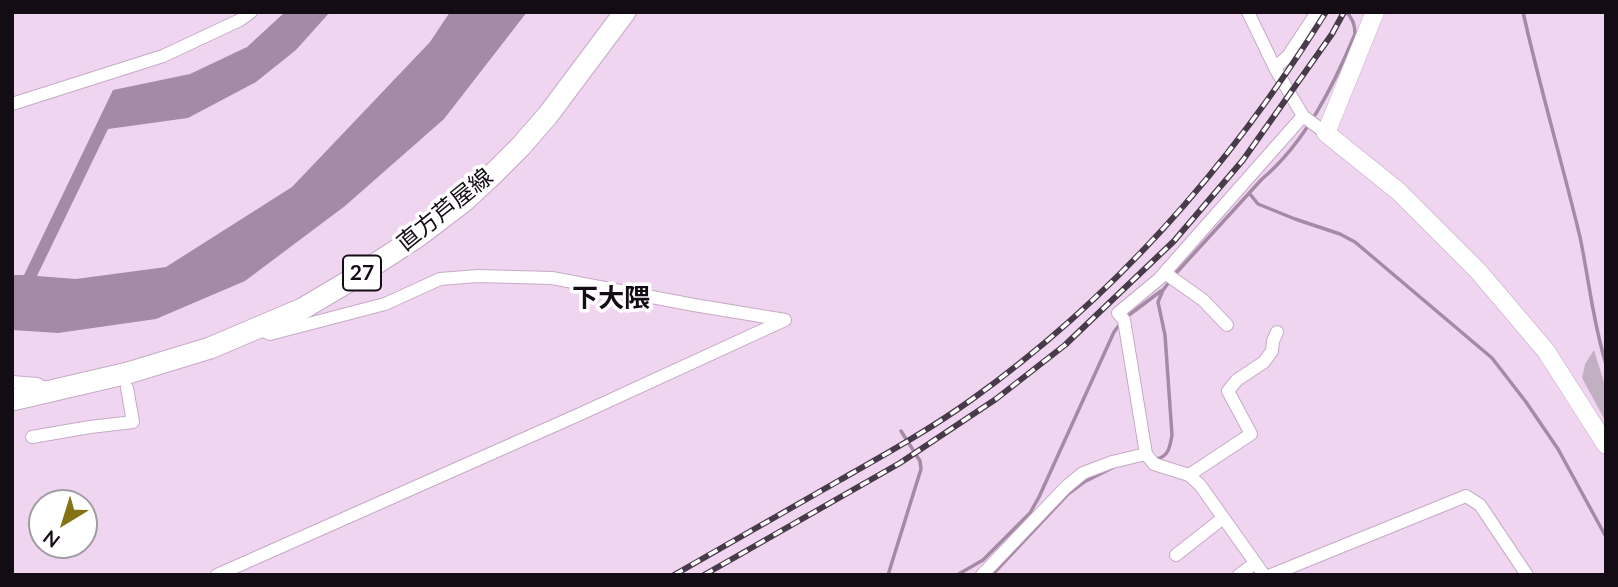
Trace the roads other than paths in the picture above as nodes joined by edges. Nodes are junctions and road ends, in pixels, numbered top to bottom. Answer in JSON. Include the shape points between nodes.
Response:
{"nodes":[{"id":1,"x":251,"y":12,"type":"edge"},
{"id":2,"x":625,"y":12,"type":"edge"},
{"id":3,"x":1248,"y":12,"type":"edge"},
{"id":4,"x":1317,"y":12,"type":"edge"},
{"id":5,"x":1375,"y":12,"type":"edge"},
{"id":6,"x":1275,"y":68,"type":"junction"},
{"id":7,"x":12,"y":104,"type":"edge"},
{"id":8,"x":1313,"y":124,"type":"junction"},
{"id":9,"x":1165,"y":273,"type":"junction"},
{"id":10,"x":1227,"y":326,"type":"dead end"},
{"id":11,"x":258,"y":328,"type":"junction"},
{"id":12,"x":1277,"y":332,"type":"dead end"},
{"id":13,"x":12,"y":382,"type":"edge"},
{"id":14,"x":127,"y":387,"type":"dead end"},
{"id":15,"x":50,"y":391,"type":"junction"},
{"id":16,"x":12,"y":400,"type":"edge"},
{"id":17,"x":32,"y":437,"type":"dead end"},
{"id":18,"x":1606,"y":445,"type":"edge"},
{"id":19,"x":1146,"y":454,"type":"junction"},
{"id":20,"x":1189,"y":475,"type":"junction"},
{"id":21,"x":1223,"y":518,"type":"junction"},
{"id":22,"x":1176,"y":555,"type":"dead end"},
{"id":23,"x":1255,"y":563,"type":"junction"},
{"id":24,"x":216,"y":575,"type":"edge"},
{"id":25,"x":982,"y":575,"type":"edge"},
{"id":26,"x":1239,"y":575,"type":"edge"},
{"id":27,"x":1264,"y":575,"type":"edge"},
{"id":28,"x":1271,"y":575,"type":"edge"},
{"id":29,"x":1527,"y":575,"type":"edge"}],
"edges":[{"from":1,"to":7,"type":"street","via":[[163,56]]},
{"from":2,"to":11,"type":"main road","name":"直方芦屋線","number":"27","via":[[548,115],[463,202],[346,283]]},
{"from":3,"to":6,"type":"street"},
{"from":4,"to":6,"type":"street"},
{"from":5,"to":8,"type":"street"},
{"from":6,"to":8,"type":"street"},
{"from":8,"to":9,"type":"street"},
{"from":8,"to":18,"type":"street","via":[[1398,191],[1479,272],[1546,351]]},
{"from":9,"to":10,"type":"street","via":[[1203,300]]},
{"from":9,"to":19,"type":"street","via":[[1118,313],[1124,320]]},
{"from":11,"to":15,"type":"main road","name":"直方芦屋線","number":"27","via":[[128,373]]},
{"from":11,"to":24,"type":"street","via":[[270,334],[385,304],[440,279],[478,276],[552,278],[785,320]]},
{"from":12,"to":20,"type":"street","via":[[1264,362],[1228,391],[1251,433]]},
{"from":13,"to":15,"type":"street","via":[[37,384]]},
{"from":14,"to":17,"type":"street","via":[[133,422]]},
{"from":15,"to":16,"type":"main road","name":"直方芦屋線","number":"27"},
{"from":19,"to":20,"type":"street","via":[[1154,464]]},
{"from":19,"to":25,"type":"street","via":[[1083,473]]},
{"from":20,"to":21,"type":"street"},
{"from":21,"to":22,"type":"street"},
{"from":21,"to":23,"type":"street"},
{"from":23,"to":26,"type":"street"},
{"from":23,"to":27,"type":"street"},
{"from":28,"to":29,"type":"street","via":[[1466,496],[1480,505]]}]}
